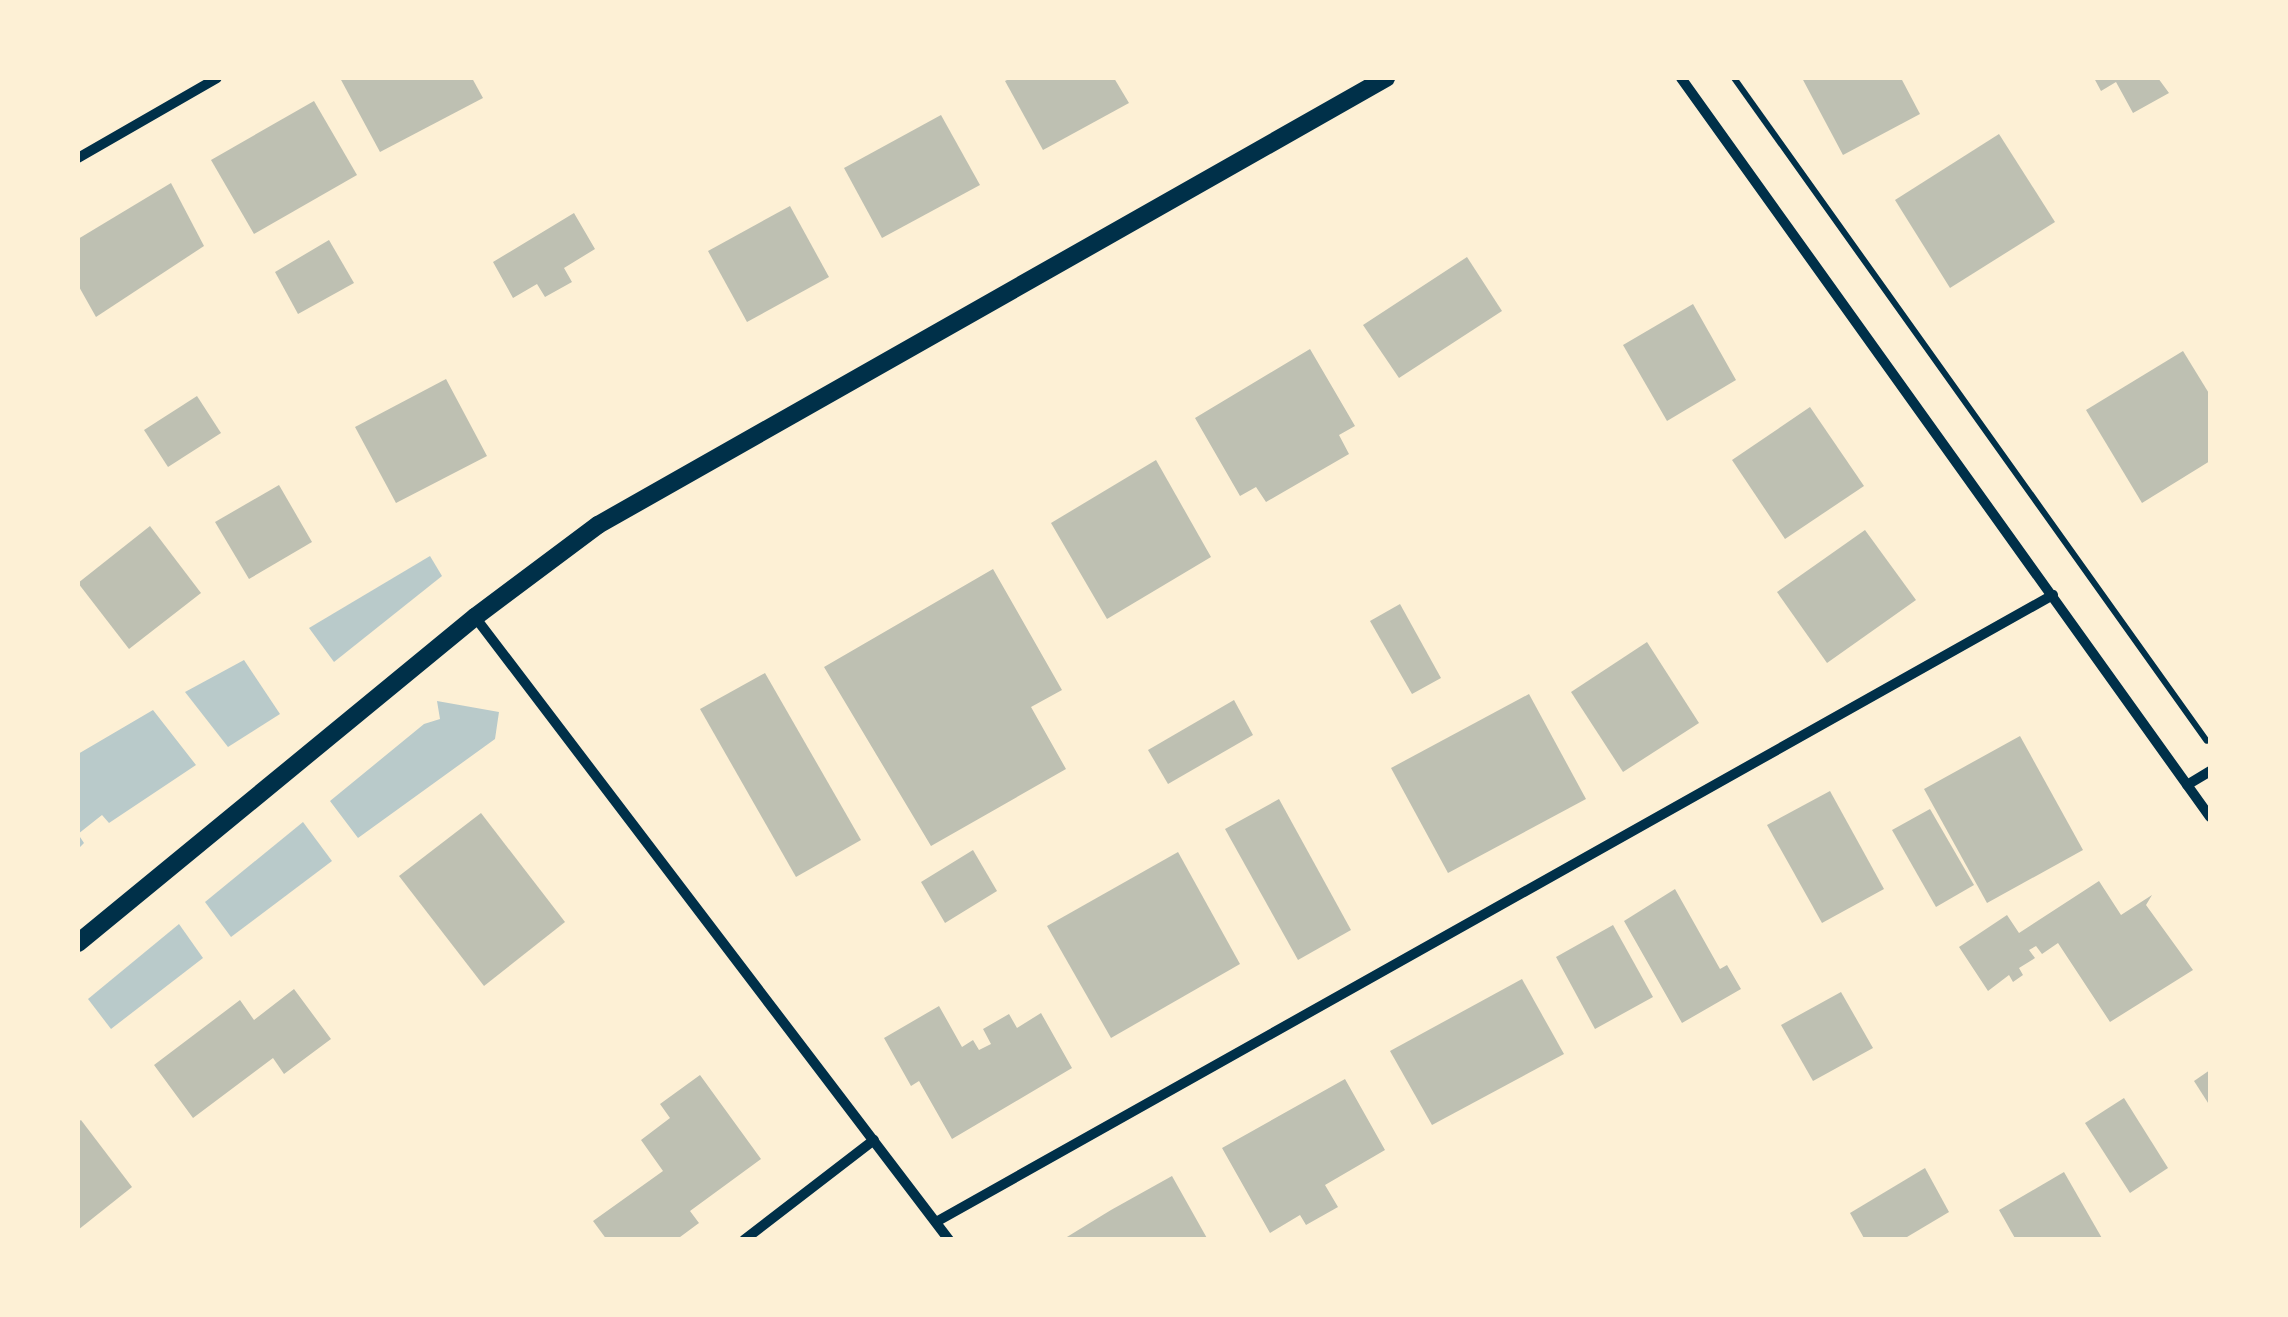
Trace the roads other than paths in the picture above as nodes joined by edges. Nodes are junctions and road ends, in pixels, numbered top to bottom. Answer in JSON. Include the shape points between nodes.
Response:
{"nodes":[{"id":1,"x":217,"y":78,"type":"edge"},
{"id":2,"x":1386,"y":78,"type":"edge"},
{"id":3,"x":1681,"y":78,"type":"edge"},
{"id":4,"x":78,"y":158,"type":"edge"},
{"id":5,"x":2053,"y":595,"type":"junction"},
{"id":6,"x":475,"y":617,"type":"junction"},
{"id":7,"x":2210,"y":771,"type":"edge"},
{"id":8,"x":2188,"y":785,"type":"junction"},
{"id":9,"x":2210,"y":817,"type":"edge"},
{"id":10,"x":78,"y":943,"type":"edge"},
{"id":11,"x":874,"y":1140,"type":"junction"},
{"id":12,"x":936,"y":1222,"type":"junction"},
{"id":13,"x":744,"y":1240,"type":"edge"},
{"id":14,"x":949,"y":1240,"type":"edge"}],
"edges":[{"from":1,"to":4,"type":"street"},
{"from":2,"to":6,"type":"street","via":[[598,525]]},
{"from":3,"to":5,"type":"street"},
{"from":5,"to":8,"type":"street"},
{"from":5,"to":12,"type":"street"},
{"from":6,"to":10,"type":"street"},
{"from":6,"to":11,"type":"street"},
{"from":7,"to":8,"type":"street"},
{"from":8,"to":9,"type":"street"},
{"from":11,"to":12,"type":"street"},
{"from":11,"to":13,"type":"street"},
{"from":12,"to":14,"type":"street"}]}
